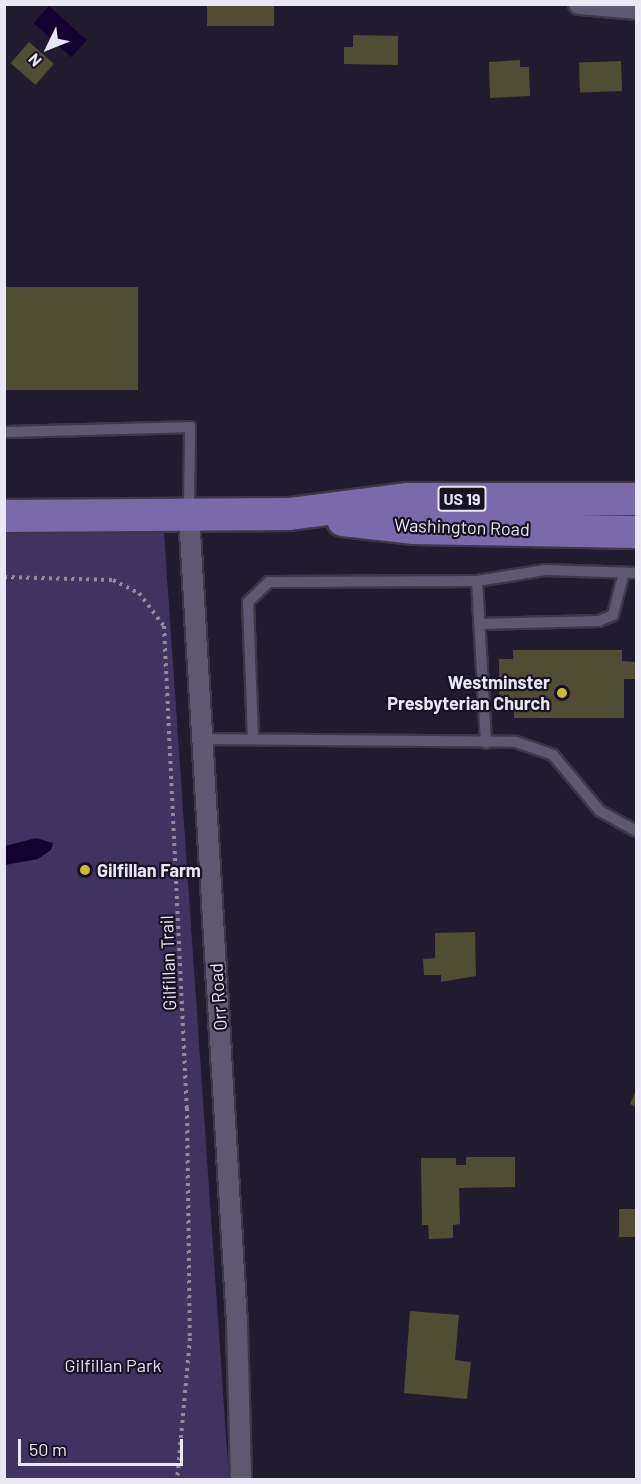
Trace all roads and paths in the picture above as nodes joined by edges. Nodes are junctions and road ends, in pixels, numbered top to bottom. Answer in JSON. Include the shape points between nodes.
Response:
{"nodes":[{"id":1,"x":579,"y":4,"type":"edge"},
{"id":2,"x":636,"y":9,"type":"edge"},
{"id":3,"x":4,"y":432,"type":"edge"},
{"id":4,"x":636,"y":499,"type":"edge"},
{"id":5,"x":289,"y":514,"type":"junction"},
{"id":6,"x":189,"y":515,"type":"junction"},
{"id":7,"x":4,"y":516,"type":"edge"},
{"id":8,"x":636,"y":532,"type":"edge"},
{"id":9,"x":624,"y":572,"type":"junction"},
{"id":10,"x":636,"y":573,"type":"edge"},
{"id":11,"x":4,"y":577,"type":"edge"},
{"id":12,"x":477,"y":581,"type":"junction"},
{"id":13,"x":479,"y":624,"type":"junction"},
{"id":14,"x":253,"y":738,"type":"junction"},
{"id":15,"x":201,"y":739,"type":"junction"},
{"id":16,"x":486,"y":742,"type":"junction"},
{"id":17,"x":636,"y":831,"type":"edge"},
{"id":18,"x":177,"y":1479,"type":"edge"},
{"id":19,"x":242,"y":1479,"type":"edge"}],
"edges":[{"from":1,"to":2,"type":"street"},
{"from":3,"to":6,"type":"lane","via":[[190,427]]},
{"from":4,"to":5,"type":"main road","name":"Washington Road","number":"US 19","via":[[408,499]]},
{"from":5,"to":6,"type":"main road","name":"Washington Road","number":"US 19"},
{"from":5,"to":8,"type":"main road","name":"Washington Road","number":"US 19","via":[[413,528]]},
{"from":6,"to":7,"type":"main road","name":"Washington Road","number":"US 19"},
{"from":6,"to":15,"type":"street","name":"Orr Road"},
{"from":9,"to":10,"type":"lane"},
{"from":9,"to":12,"type":"lane","via":[[545,570]]},
{"from":9,"to":13,"type":"lane","via":[[613,615],[599,621]]},
{"from":11,"to":18,"type":"path","name":"Gilfillan Trail","via":[[113,580],[139,593],[164,626],[187,1108],[190,1338]]},
{"from":12,"to":13,"type":"lane"},
{"from":12,"to":14,"type":"lane","via":[[269,582],[248,602]]},
{"from":13,"to":16,"type":"lane"},
{"from":14,"to":15,"type":"lane"},
{"from":14,"to":16,"type":"lane"},
{"from":15,"to":19,"type":"street","name":"Orr Road","via":[[237,1324]]},
{"from":16,"to":17,"type":"lane","via":[[543,749],[573,774],[600,811]]}]}
